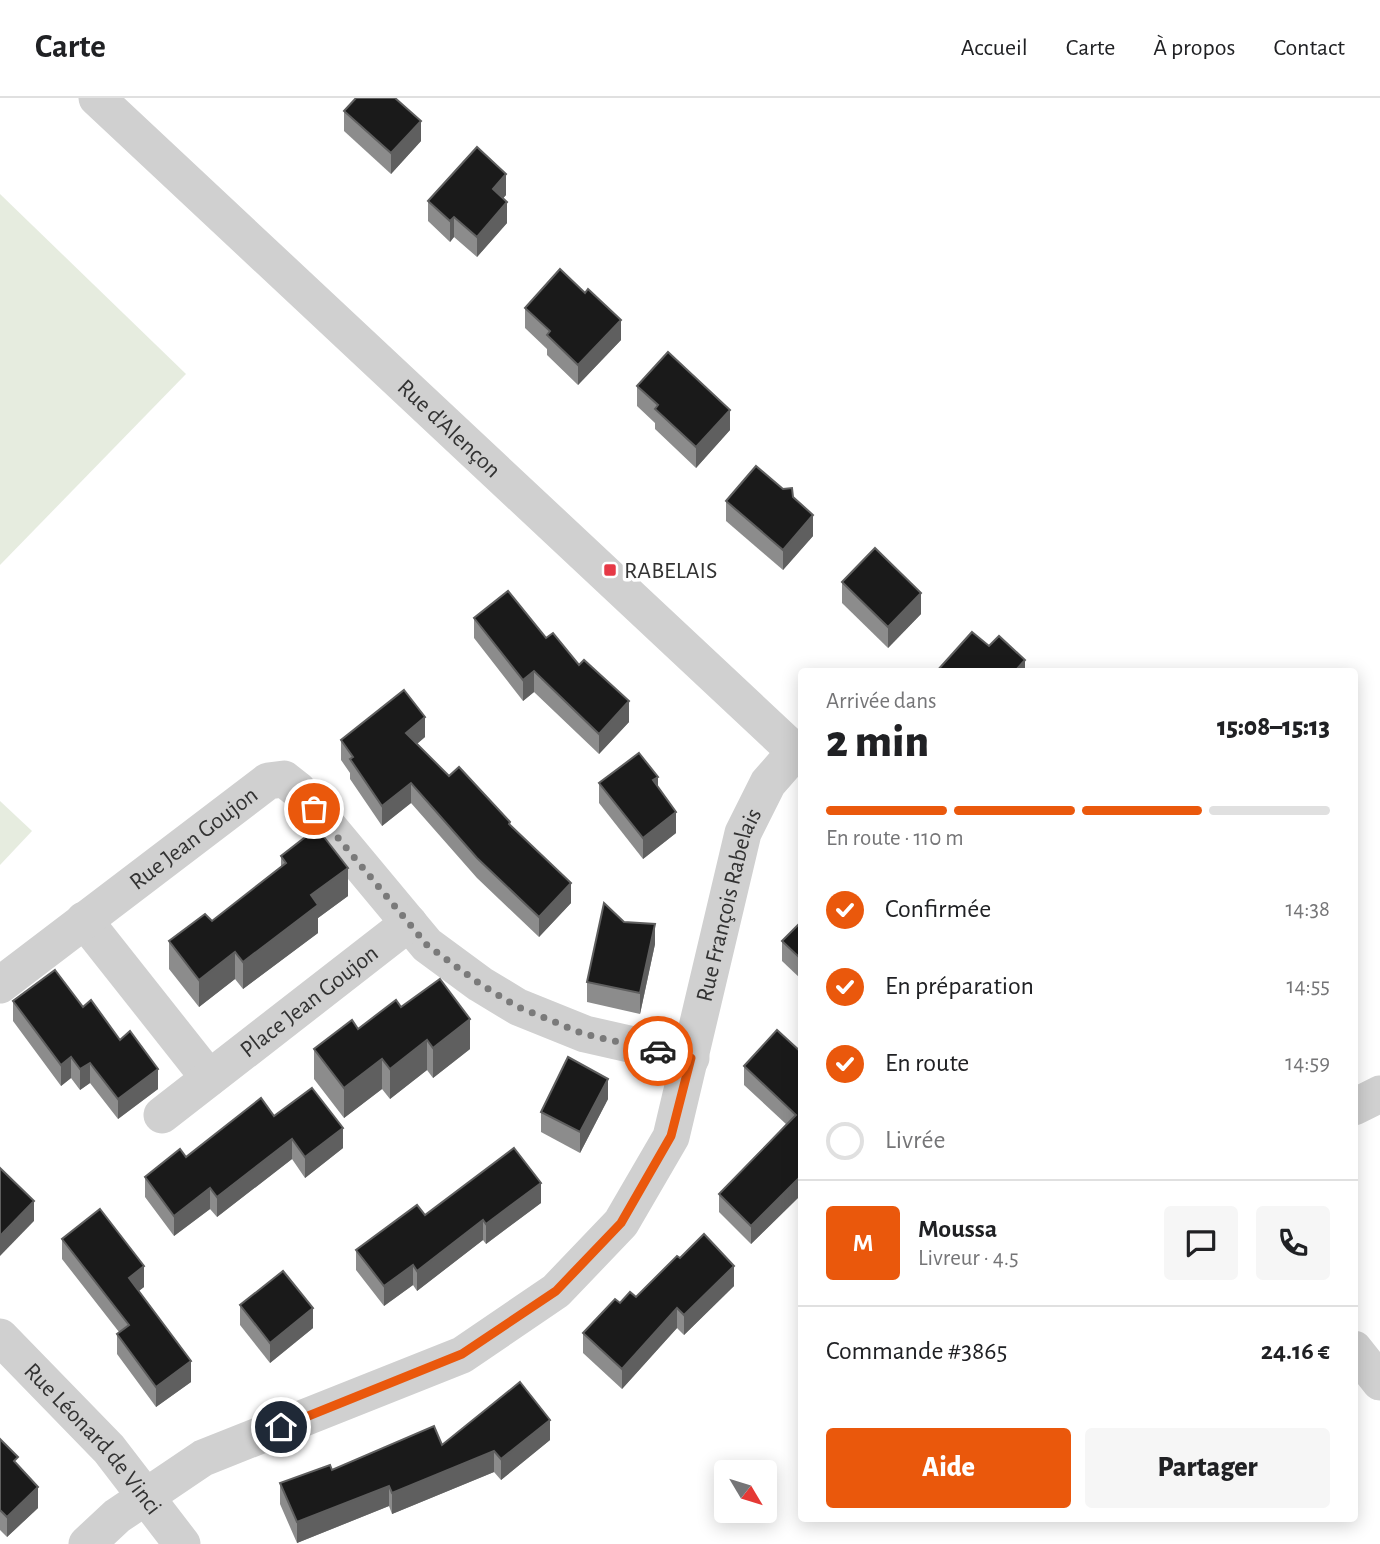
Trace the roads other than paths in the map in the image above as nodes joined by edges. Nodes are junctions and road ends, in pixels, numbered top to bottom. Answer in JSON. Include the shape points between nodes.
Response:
{"nodes":[{"id":1,"x":97,"y":98,"type":"edge"},
{"id":2,"x":798,"y":755,"type":"edge"},
{"id":3,"x":84,"y":920,"type":"junction"},
{"id":4,"x":409,"y":923,"type":"junction"},
{"id":5,"x":0,"y":985,"type":"edge"},
{"id":6,"x":691,"y":1058,"type":"junction"},
{"id":7,"x":209,"y":1078,"type":"junction"},
{"id":8,"x":1380,"y":1094,"type":"edge"},
{"id":9,"x":1358,"y":1105,"type":"edge"},
{"id":10,"x":162,"y":1115,"type":"dead end"},
{"id":11,"x":0,"y":1337,"type":"edge"},
{"id":12,"x":1358,"y":1354,"type":"edge"},
{"id":13,"x":1380,"y":1382,"type":"edge"},
{"id":14,"x":144,"y":1497,"type":"junction"},
{"id":15,"x":87,"y":1544,"type":"edge"},
{"id":16,"x":182,"y":1544,"type":"edge"}],
"edges":[{"from":1,"to":2,"type":"street","name":"Rue d'Alençon"},
{"from":2,"to":6,"type":"street","name":"Rue François Rabelais","via":[[768,782],[743,833]]},
{"from":3,"to":4,"type":"street","name":"Rue Jean Goujon","via":[[268,781],[284,779]]},
{"from":3,"to":5,"type":"street","name":"Rue Jean Goujon"},
{"from":3,"to":7,"type":"street"},
{"from":4,"to":6,"type":"street","name":"Rue Jean Goujon","via":[[427,945],[518,1007],[584,1034]]},
{"from":4,"to":7,"type":"street","name":"Place Jean Goujon"},
{"from":6,"to":14,"type":"street","name":"Rue François Rabelais","via":[[671,1136],[621,1223],[556,1291],[462,1354],[203,1458]]},
{"from":7,"to":10,"type":"street","name":"Place Jean Goujon"},
{"from":8,"to":9,"type":"street"},
{"from":11,"to":14,"type":"street","name":"Rue Léonard de Vinci","via":[[109,1449]]},
{"from":12,"to":13,"type":"street"},
{"from":14,"to":15,"type":"street","name":"Rue François Rabelais"},
{"from":14,"to":16,"type":"street","name":"Rue Léonard de Vinci"}]}
